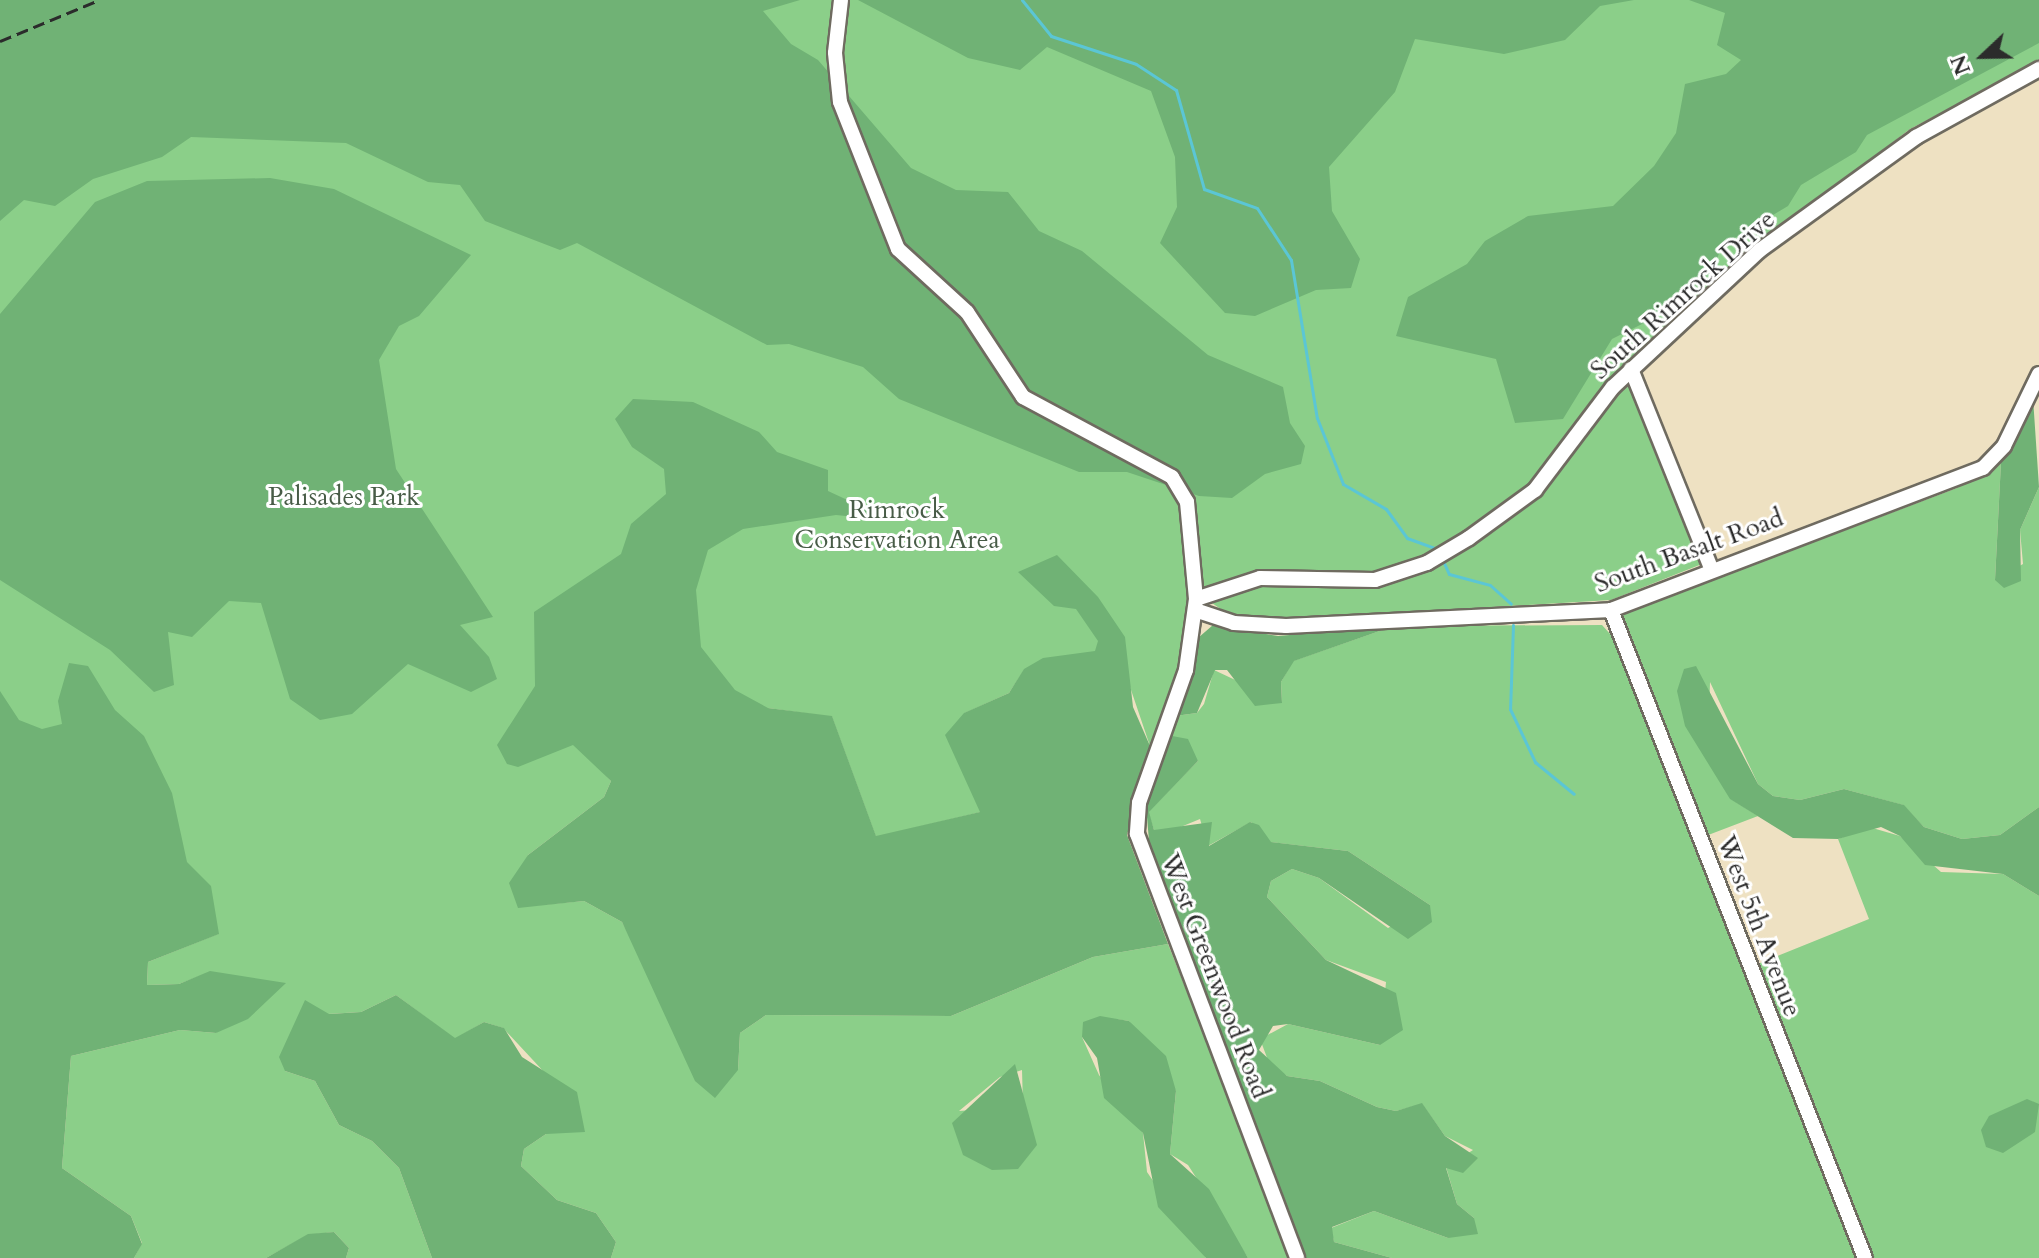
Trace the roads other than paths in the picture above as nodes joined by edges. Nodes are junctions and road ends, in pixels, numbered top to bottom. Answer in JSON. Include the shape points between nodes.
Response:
{"nodes":[{"id":1,"x":841,"y":0,"type":"edge"},
{"id":2,"x":2039,"y":69,"type":"edge"},
{"id":3,"x":1631,"y":369,"type":"junction"},
{"id":4,"x":2039,"y":374,"type":"edge"},
{"id":5,"x":1712,"y":570,"type":"junction"},
{"id":6,"x":1196,"y":605,"type":"junction"},
{"id":7,"x":1611,"y":610,"type":"junction"},
{"id":8,"x":1297,"y":1258,"type":"edge"},
{"id":9,"x":1865,"y":1258,"type":"edge"}],
"edges":[{"from":1,"to":6,"type":"street","name":"West Greenwood Road","via":[[835,53],[840,102],[898,249],[975,322],[1023,397],[1172,477],[1194,535]]},
{"from":2,"to":3,"type":"street","name":"South Rimrock Drive","via":[[1916,137],[1760,250]]},
{"from":3,"to":5,"type":"street"},
{"from":3,"to":6,"type":"street","name":"South Rimrock Drive","via":[[1535,490],[1427,563],[1375,580],[1260,578]]},
{"from":4,"to":5,"type":"street","name":"South Basalt Road","via":[[2004,446],[1983,468]]},
{"from":5,"to":7,"type":"street","name":"South Basalt Road"},
{"from":6,"to":7,"type":"street","name":"South Basalt Road","via":[[1234,623],[1286,626]]},
{"from":6,"to":8,"type":"street","name":"West Greenwood Road","via":[[1186,670],[1139,803],[1137,834]]},
{"from":7,"to":9,"type":"street","name":"West 5th Avenue"}]}
